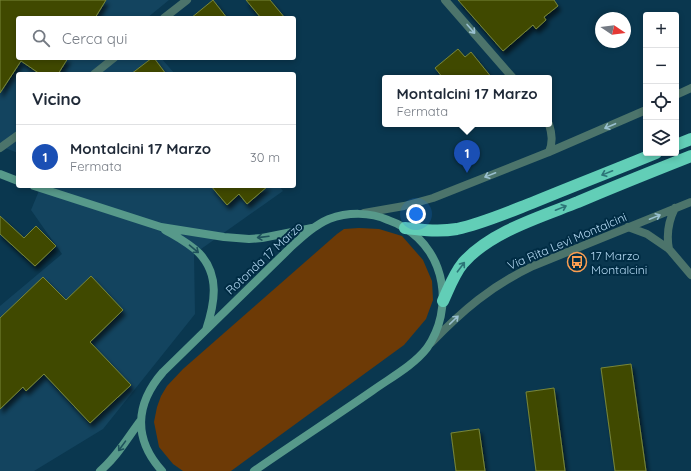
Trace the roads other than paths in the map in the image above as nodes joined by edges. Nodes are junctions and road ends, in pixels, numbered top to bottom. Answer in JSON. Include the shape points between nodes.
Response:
{"nodes":[{"id":1,"x":187,"y":0,"type":"edge"},
{"id":2,"x":445,"y":0,"type":"edge"},
{"id":3,"x":167,"y":16,"type":"edge"},
{"id":4,"x":112,"y":60,"type":"edge"},
{"id":5,"x":96,"y":72,"type":"edge"},
{"id":6,"x":510,"y":75,"type":"edge"},
{"id":7,"x":691,"y":88,"type":"edge"},
{"id":8,"x":679,"y":94,"type":"edge"},
{"id":9,"x":643,"y":111,"type":"edge"},
{"id":10,"x":550,"y":127,"type":"edge"},
{"id":11,"x":16,"y":136,"type":"edge"},
{"id":12,"x":691,"y":139,"type":"edge"},
{"id":13,"x":679,"y":144,"type":"edge"},
{"id":14,"x":0,"y":148,"type":"edge"},
{"id":15,"x":549,"y":152,"type":"junction"},
{"id":16,"x":649,"y":156,"type":"edge"},
{"id":17,"x":691,"y":156,"type":"edge"},
{"id":18,"x":0,"y":174,"type":"edge"},
{"id":19,"x":16,"y":180,"type":"edge"},
{"id":20,"x":40,"y":188,"type":"edge"},
{"id":21,"x":691,"y":202,"type":"edge"},
{"id":22,"x":675,"y":208,"type":"junction"},
{"id":23,"x":363,"y":214,"type":"junction"},
{"id":24,"x":161,"y":227,"type":"junction"},
{"id":25,"x":315,"y":227,"type":"junction"},
{"id":26,"x":628,"y":227,"type":"junction"},
{"id":27,"x":405,"y":228,"type":"junction"},
{"id":28,"x":669,"y":249,"type":"junction"},
{"id":29,"x":691,"y":275,"type":"edge"},
{"id":30,"x":443,"y":301,"type":"junction"},
{"id":31,"x":206,"y":332,"type":"junction"},
{"id":32,"x":426,"y":348,"type":"junction"},
{"id":33,"x":141,"y":420,"type":"junction"},
{"id":34,"x":100,"y":471,"type":"edge"},
{"id":35,"x":162,"y":471,"type":"edge"},
{"id":36,"x":254,"y":471,"type":"edge"}],
"edges":[{"from":1,"to":3,"type":"street"},
{"from":2,"to":6,"type":"street","one_way":true},
{"from":4,"to":5,"type":"street"},
{"from":7,"to":8,"type":"street"},
{"from":9,"to":15,"type":"street","one_way":true},
{"from":10,"to":15,"type":"street","via":[[552,145]]},
{"from":11,"to":14,"type":"street"},
{"from":12,"to":13,"type":"highway"},
{"from":15,"to":23,"type":"street","one_way":true,"via":[[433,198]]},
{"from":16,"to":27,"type":"highway","one_way":true,"via":[[471,225],[441,230]]},
{"from":30,"to":17,"type":"highway","one_way":true,"via":[[463,264],[488,243],[524,223]]},
{"from":18,"to":19,"type":"main road"},
{"from":20,"to":24,"type":"main road"},
{"from":21,"to":22,"type":"street","name":"Via Rita Levi Montalcini"},
{"from":26,"to":22,"type":"street","name":"Via Rita Levi Montalcini","one_way":true},
{"from":22,"to":28,"type":"street","via":[[668,227]]},
{"from":23,"to":25,"type":"main road","name":"Rotonda 17 Marzo","via":[[338,217]]},
{"from":23,"to":27,"type":"main road","name":"Rotonda 17 Marzo","via":[[383,218]]},
{"from":25,"to":24,"type":"main road","one_way":true,"via":[[262,238],[224,237]]},
{"from":24,"to":31,"type":"main road","one_way":true,"via":[[198,252],[211,272],[214,297]]},
{"from":25,"to":31,"type":"main road","name":"Rotonda 17 Marzo","via":[[299,239]]},
{"from":26,"to":28,"type":"street","via":[[647,234]]},
{"from":32,"to":26,"type":"street","name":"Via Rita Levi Montalcini","one_way":true,"via":[[464,311],[503,282],[533,266]]},
{"from":27,"to":30,"type":"main road","name":"Rotonda 17 Marzo","via":[[422,242],[436,264],[442,281]]},
{"from":28,"to":29,"type":"street"},
{"from":30,"to":32,"type":"main road","name":"Rotonda 17 Marzo","via":[[439,324]]},
{"from":31,"to":33,"type":"main road","name":"Rotonda 17 Marzo","via":[[157,379],[147,395]]},
{"from":32,"to":36,"type":"main road","name":"Rotonda 17 Marzo","via":[[419,357],[401,370]]},
{"from":33,"to":34,"type":"main road","one_way":true,"via":[[119,451]]},
{"from":33,"to":35,"type":"main road","name":"Rotonda 17 Marzo","via":[[146,447]]}]}
